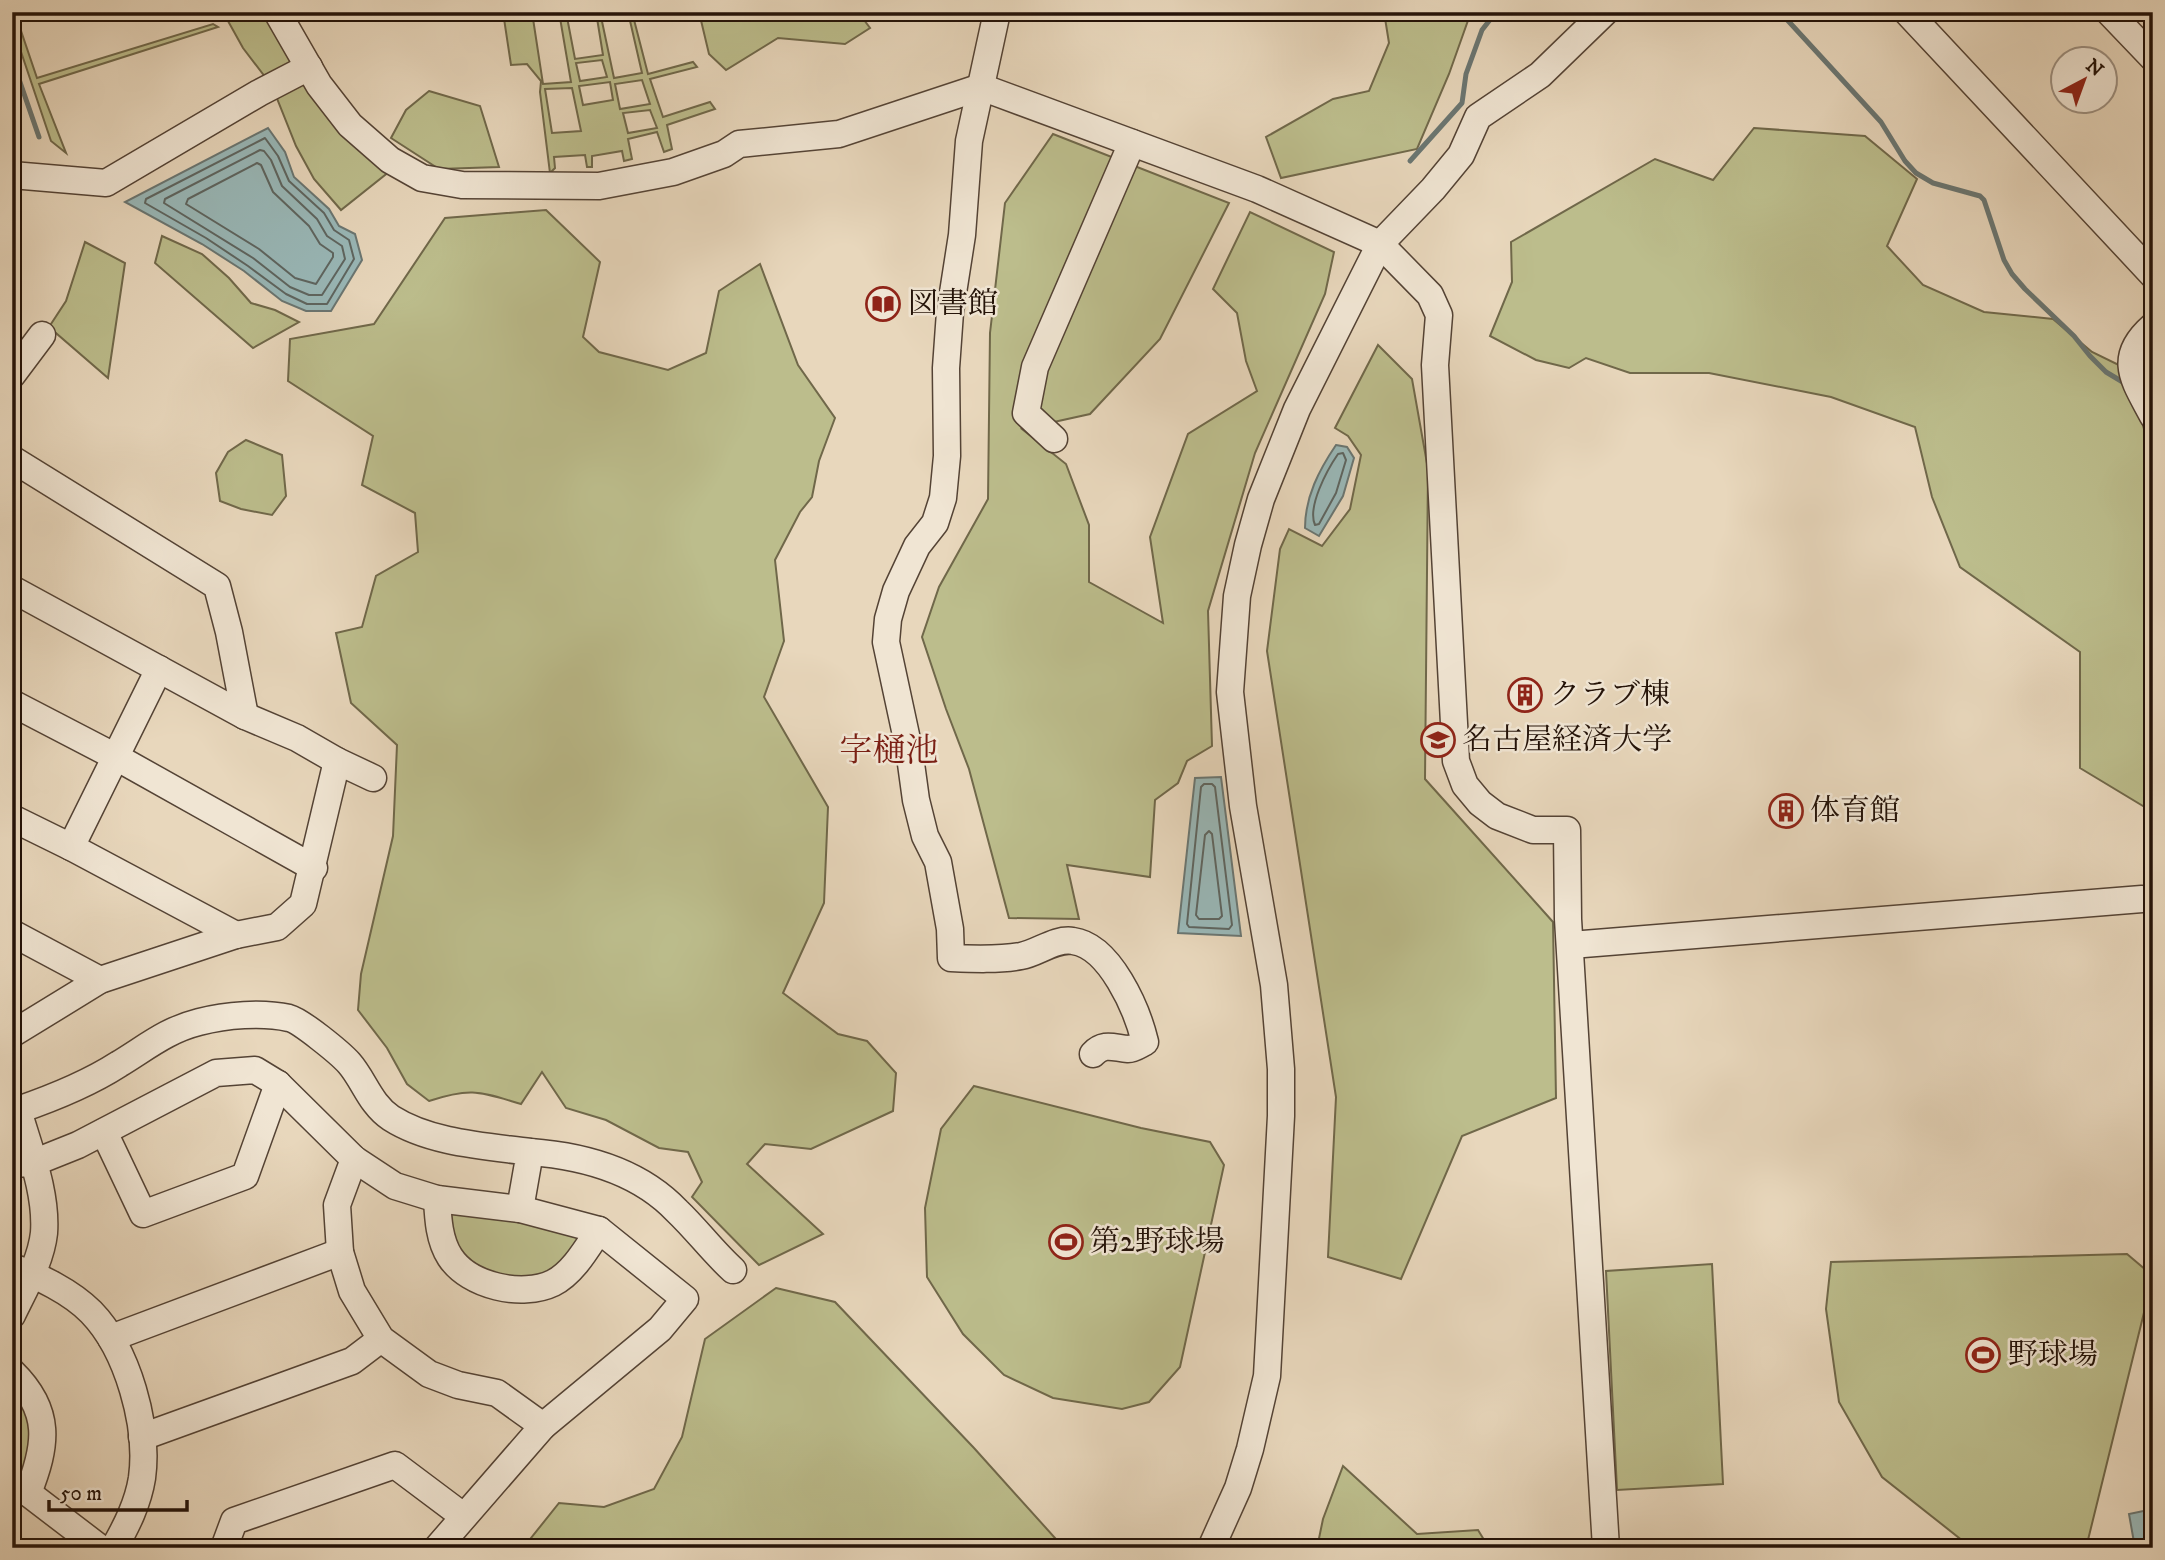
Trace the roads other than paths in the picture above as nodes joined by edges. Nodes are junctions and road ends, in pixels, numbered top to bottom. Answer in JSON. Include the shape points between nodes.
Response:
{"nodes":[{"id":1,"x":277,"y":12,"type":"edge"},
{"id":2,"x":997,"y":12,"type":"edge"},
{"id":3,"x":1605,"y":12,"type":"edge"},
{"id":4,"x":1907,"y":12,"type":"edge"},
{"id":5,"x":2109,"y":12,"type":"edge"},
{"id":6,"x":2153,"y":58,"type":"edge"},
{"id":7,"x":309,"y":66,"type":"junction"},
{"id":8,"x":981,"y":87,"type":"junction"},
{"id":9,"x":1132,"y":143,"type":"junction"},
{"id":10,"x":12,"y":175,"type":"edge"},
{"id":11,"x":1380,"y":244,"type":"junction"},
{"id":12,"x":2153,"y":275,"type":"edge"},
{"id":13,"x":2153,"y":326,"type":"edge"},
{"id":14,"x":42,"y":335,"type":"dead end"},
{"id":15,"x":12,"y":375,"type":"edge"},
{"id":16,"x":2153,"y":416,"type":"edge"},
{"id":17,"x":1054,"y":439,"type":"dead end"},
{"id":18,"x":12,"y":459,"type":"edge"},
{"id":19,"x":12,"y":589,"type":"edge"},
{"id":20,"x":159,"y":669,"type":"junction"},
{"id":21,"x":12,"y":703,"type":"edge"},
{"id":22,"x":245,"y":716,"type":"junction"},
{"id":23,"x":116,"y":757,"type":"junction"},
{"id":24,"x":337,"y":761,"type":"junction"},
{"id":25,"x":373,"y":778,"type":"dead end"},
{"id":26,"x":12,"y":818,"type":"edge"},
{"id":27,"x":71,"y":847,"type":"junction"},
{"id":28,"x":314,"y":867,"type":"junction"},
{"id":29,"x":2142,"y":899,"type":"dead end"},
{"id":30,"x":12,"y":933,"type":"edge"},
{"id":31,"x":236,"y":935,"type":"junction"},
{"id":32,"x":1571,"y":945,"type":"junction"},
{"id":33,"x":100,"y":980,"type":"junction"},
{"id":34,"x":12,"y":1034,"type":"edge"},
{"id":35,"x":1093,"y":1054,"type":"dead end"},
{"id":36,"x":278,"y":1084,"type":"junction"},
{"id":37,"x":104,"y":1132,"type":"junction"},
{"id":38,"x":530,"y":1152,"type":"junction"},
{"id":39,"x":354,"y":1159,"type":"junction"},
{"id":40,"x":23,"y":1164,"type":"edge"},
{"id":41,"x":437,"y":1199,"type":"junction"},
{"id":42,"x":520,"y":1209,"type":"junction"},
{"id":43,"x":599,"y":1230,"type":"junction"},
{"id":44,"x":340,"y":1252,"type":"junction"},
{"id":45,"x":22,"y":1270,"type":"edge"},
{"id":46,"x":733,"y":1270,"type":"dead end"},
{"id":47,"x":12,"y":1315,"type":"edge"},
{"id":48,"x":111,"y":1338,"type":"junction"},
{"id":49,"x":381,"y":1339,"type":"junction"},
{"id":50,"x":12,"y":1372,"type":"edge"},
{"id":51,"x":543,"y":1426,"type":"junction"},
{"id":52,"x":142,"y":1437,"type":"junction"},
{"id":53,"x":20,"y":1489,"type":"edge"},
{"id":54,"x":463,"y":1516,"type":"junction"},
{"id":55,"x":100,"y":1548,"type":"edge"},
{"id":56,"x":114,"y":1548,"type":"edge"},
{"id":57,"x":224,"y":1548,"type":"edge"},
{"id":58,"x":437,"y":1548,"type":"edge"},
{"id":59,"x":1211,"y":1548,"type":"edge"},
{"id":60,"x":1606,"y":1548,"type":"edge"}],
"edges":[{"from":1,"to":7,"type":"street"},
{"from":2,"to":8,"type":"street"},
{"from":3,"to":11,"type":"street","via":[[1540,75],[1478,117],[1461,155]]},
{"from":4,"to":12,"type":"street"},
{"from":5,"to":6,"type":"street"},
{"from":7,"to":8,"type":"street","via":[[350,125],[390,160],[422,178],[462,185],[611,184],[673,172],[739,144],[839,134]]},
{"from":7,"to":10,"type":"street","via":[[106,184]]},
{"from":8,"to":9,"type":"street"},
{"from":8,"to":35,"type":"street","via":[[969,141],[950,312],[943,498],[935,523],[917,546],[896,591],[886,642],[916,800],[925,836],[938,862],[951,958],[1023,956],[1071,940],[1092,948],[1111,966],[1145,1042],[1131,1049],[1111,1045]]},
{"from":9,"to":11,"type":"street","via":[[1256,189]]},
{"from":9,"to":17,"type":"street","via":[[1035,367],[1026,413]]},
{"from":11,"to":32,"type":"street","via":[[1430,295],[1438,316],[1435,365],[1456,761],[1465,785],[1497,816],[1533,830],[1567,830]]},
{"from":11,"to":59,"type":"street","via":[[1321,358],[1278,457],[1261,499],[1237,596],[1230,692],[1243,806],[1274,985],[1281,1116],[1267,1376],[1242,1475]]},
{"from":13,"to":16,"type":"street","via":[[2130,355],[2133,376]]},
{"from":14,"to":15,"type":"street"},
{"from":18,"to":22,"type":"street","via":[[217,586]]},
{"from":19,"to":20,"type":"street"},
{"from":20,"to":22,"type":"street"},
{"from":20,"to":23,"type":"street"},
{"from":21,"to":23,"type":"street"},
{"from":22,"to":24,"type":"street"},
{"from":23,"to":27,"type":"street"},
{"from":23,"to":28,"type":"street"},
{"from":24,"to":25,"type":"street"},
{"from":24,"to":28,"type":"street"},
{"from":26,"to":27,"type":"street"},
{"from":27,"to":31,"type":"street"},
{"from":28,"to":31,"type":"street","via":[[303,904],[292,915],[277,927]]},
{"from":29,"to":32,"type":"street"},
{"from":30,"to":33,"type":"street"},
{"from":31,"to":33,"type":"street"},
{"from":32,"to":60,"type":"street"},
{"from":33,"to":34,"type":"street"},
{"from":36,"to":37,"type":"street","via":[[255,1070],[216,1073]]},
{"from":36,"to":37,"type":"street","via":[[245,1176],[143,1214]]},
{"from":36,"to":39,"type":"street"},
{"from":37,"to":40,"type":"street"},
{"from":38,"to":40,"type":"street","via":[[455,1140],[402,1124],[386,1114],[350,1064],[322,1040],[291,1019],[246,1015],[180,1028],[54,1098],[18,1110]]},
{"from":38,"to":42,"type":"street"},
{"from":38,"to":46,"type":"street","via":[[556,1154],[633,1177],[676,1210]]},
{"from":39,"to":41,"type":"street","via":[[395,1186]]},
{"from":39,"to":44,"type":"street","via":[[337,1205]]},
{"from":40,"to":45,"type":"street","via":[[42,1206],[44,1234]]},
{"from":41,"to":42,"type":"street"},
{"from":41,"to":43,"type":"street","via":[[438,1226],[450,1257],[472,1277],[501,1289],[554,1282],[578,1261]]},
{"from":42,"to":43,"type":"street"},
{"from":43,"to":51,"type":"street","via":[[685,1299],[660,1329]]},
{"from":44,"to":48,"type":"street"},
{"from":44,"to":49,"type":"street","via":[[352,1291]]},
{"from":45,"to":47,"type":"street"},
{"from":45,"to":48,"type":"street","via":[[90,1311]]},
{"from":48,"to":52,"type":"street","via":[[126,1367]]},
{"from":49,"to":51,"type":"street","via":[[429,1374],[497,1393]]},
{"from":49,"to":52,"type":"street","via":[[352,1361]]},
{"from":50,"to":53,"type":"street","via":[[27,1386],[43,1424],[40,1463]]},
{"from":51,"to":54,"type":"street"},
{"from":52,"to":56,"type":"street","via":[[142,1477],[132,1517]]},
{"from":53,"to":55,"type":"street"},
{"from":54,"to":57,"type":"street","via":[[395,1465],[234,1521]]},
{"from":54,"to":58,"type":"street"}]}
